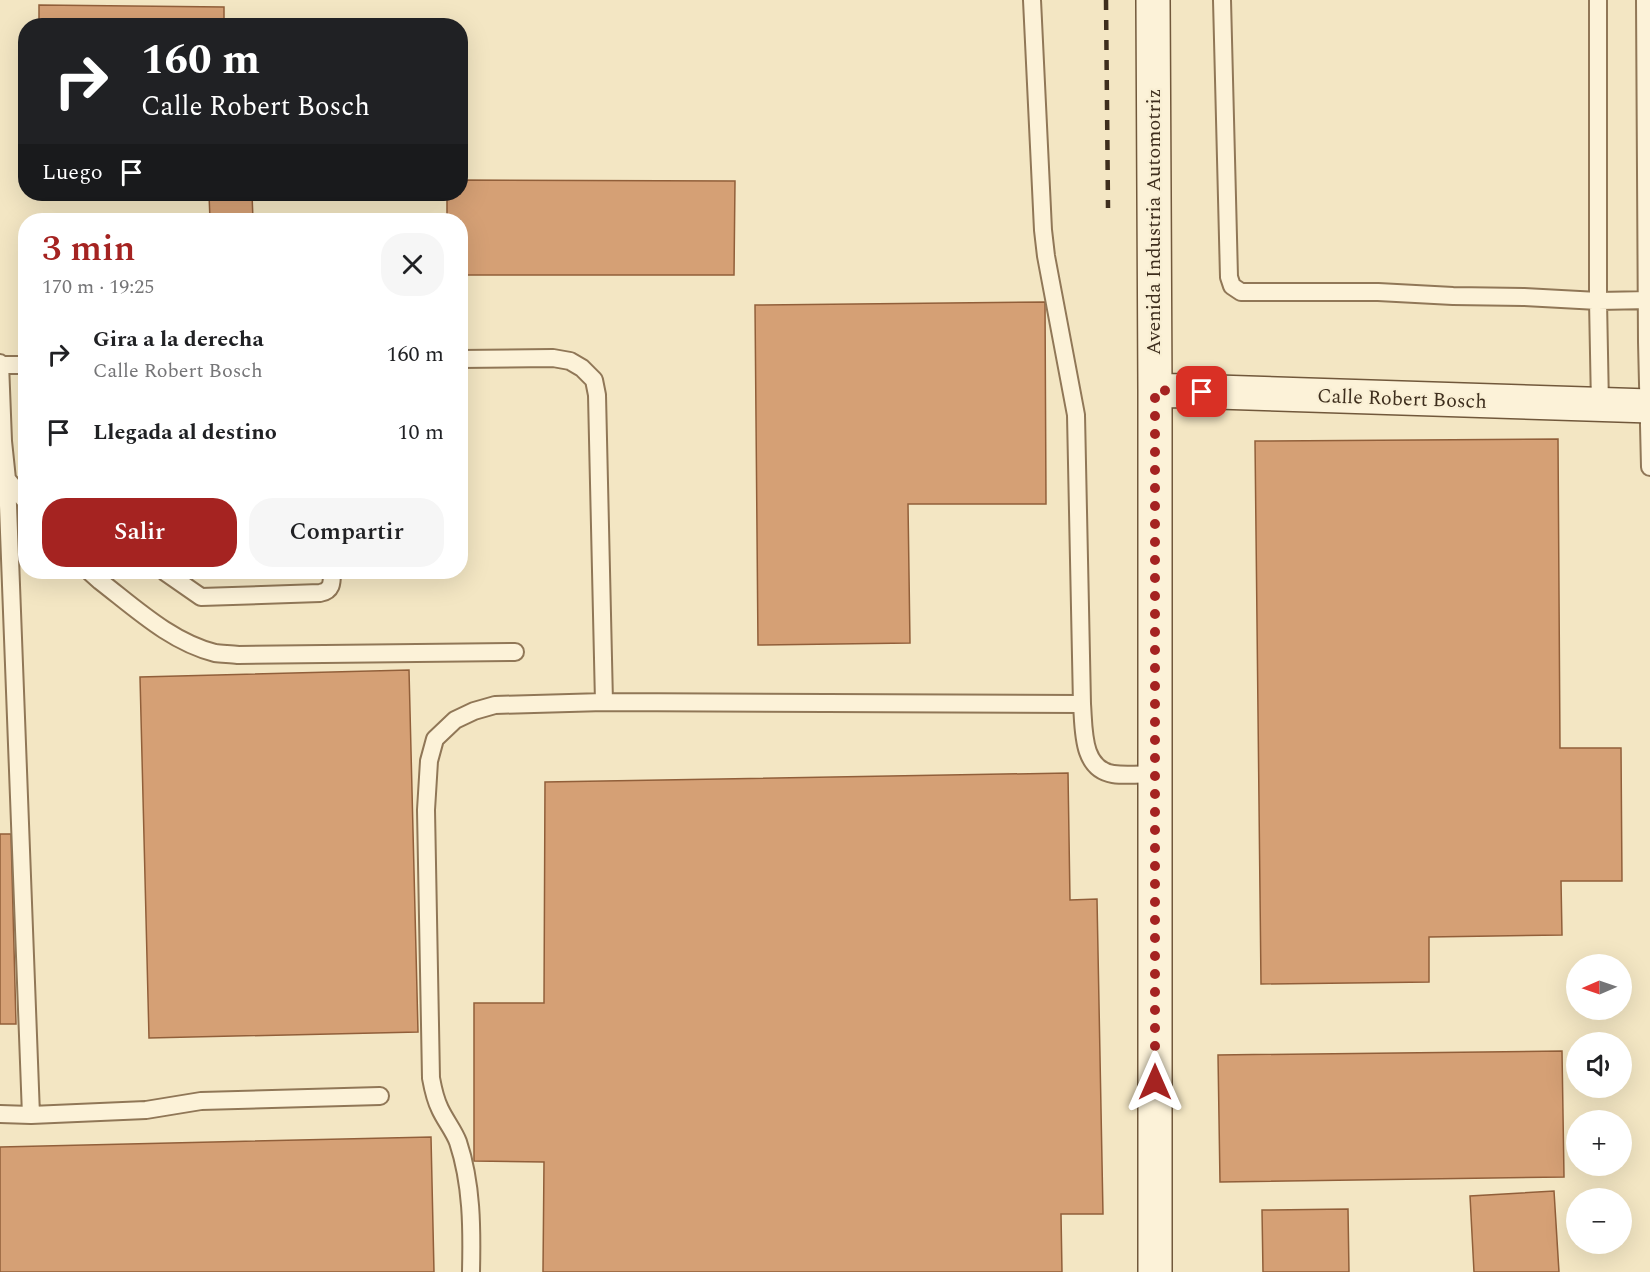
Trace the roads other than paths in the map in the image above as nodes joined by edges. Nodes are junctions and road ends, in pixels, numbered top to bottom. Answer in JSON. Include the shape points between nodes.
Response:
{"nodes":[{"id":1,"x":1032,"y":0,"type":"edge"},
{"id":2,"x":1153,"y":0,"type":"edge"},
{"id":3,"x":1222,"y":0,"type":"edge"},
{"id":4,"x":1598,"y":0,"type":"edge"},
{"id":5,"x":1645,"y":0,"type":"edge"},
{"id":6,"x":1649,"y":300,"type":"edge"},
{"id":7,"x":1598,"y":302,"type":"junction"},
{"id":8,"x":468,"y":359,"type":"edge"},
{"id":9,"x":0,"y":364,"type":"edge"},
{"id":10,"x":18,"y":365,"type":"edge"},
{"id":11,"x":1155,"y":390,"type":"junction"},
{"id":12,"x":1600,"y":405,"type":"junction"},
{"id":13,"x":1649,"y":406,"type":"edge"},
{"id":14,"x":2,"y":441,"type":"edge"},
{"id":15,"x":1650,"y":466,"type":"edge"},
{"id":16,"x":7,"y":479,"type":"junction"},
{"id":17,"x":18,"y":492,"type":"edge"},
{"id":18,"x":98,"y":579,"type":"edge"},
{"id":19,"x":175,"y":579,"type":"edge"},
{"id":20,"x":332,"y":579,"type":"edge"},
{"id":21,"x":515,"y":652,"type":"dead end"},
{"id":22,"x":604,"y":702,"type":"junction"},
{"id":23,"x":1082,"y":704,"type":"junction"},
{"id":24,"x":1155,"y":774,"type":"junction"},
{"id":25,"x":380,"y":1096,"type":"dead end"},
{"id":26,"x":0,"y":1114,"type":"edge"},
{"id":27,"x":31,"y":1115,"type":"junction"},
{"id":28,"x":471,"y":1272,"type":"edge"},
{"id":29,"x":1155,"y":1272,"type":"edge"}],
"edges":[{"from":1,"to":23,"type":"lane","via":[[1045,248],[1076,415]]},
{"from":2,"to":11,"type":"main road","name":"Avenida Industria Automotriz"},
{"from":3,"to":7,"type":"lane","via":[[1232,286],[1241,292],[1378,292]]},
{"from":4,"to":7,"type":"lane"},
{"from":5,"to":6,"type":"lane"},
{"from":6,"to":7,"type":"lane"},
{"from":6,"to":13,"type":"lane"},
{"from":7,"to":12,"type":"lane"},
{"from":8,"to":22,"type":"lane","via":[[553,358],[570,361],[594,380]]},
{"from":9,"to":10,"type":"lane"},
{"from":9,"to":14,"type":"lane"},
{"from":11,"to":12,"type":"main road","name":"Calle Robert Bosch"},
{"from":11,"to":24,"type":"main road","name":"Avenida Industria Automotriz"},
{"from":12,"to":13,"type":"main road","name":"Calle Robert Bosch"},
{"from":13,"to":15,"type":"lane"},
{"from":14,"to":16,"type":"lane"},
{"from":16,"to":17,"type":"lane"},
{"from":16,"to":27,"type":"lane"},
{"from":18,"to":21,"type":"lane","via":[[168,633],[216,653]]},
{"from":19,"to":20,"type":"lane","via":[[201,597],[320,593],[331,587]]},
{"from":22,"to":23,"type":"lane"},
{"from":22,"to":28,"type":"lane","via":[[495,705],[474,711],[455,720],[435,739],[429,761],[426,810],[431,1078],[466,1174],[472,1232]]},
{"from":23,"to":24,"type":"lane","via":[[1084,741],[1095,764],[1115,774]]},
{"from":24,"to":29,"type":"main road","name":"Avenida Industria Automotriz"},
{"from":25,"to":27,"type":"lane","via":[[201,1101],[146,1110]]},
{"from":26,"to":27,"type":"lane"}]}
